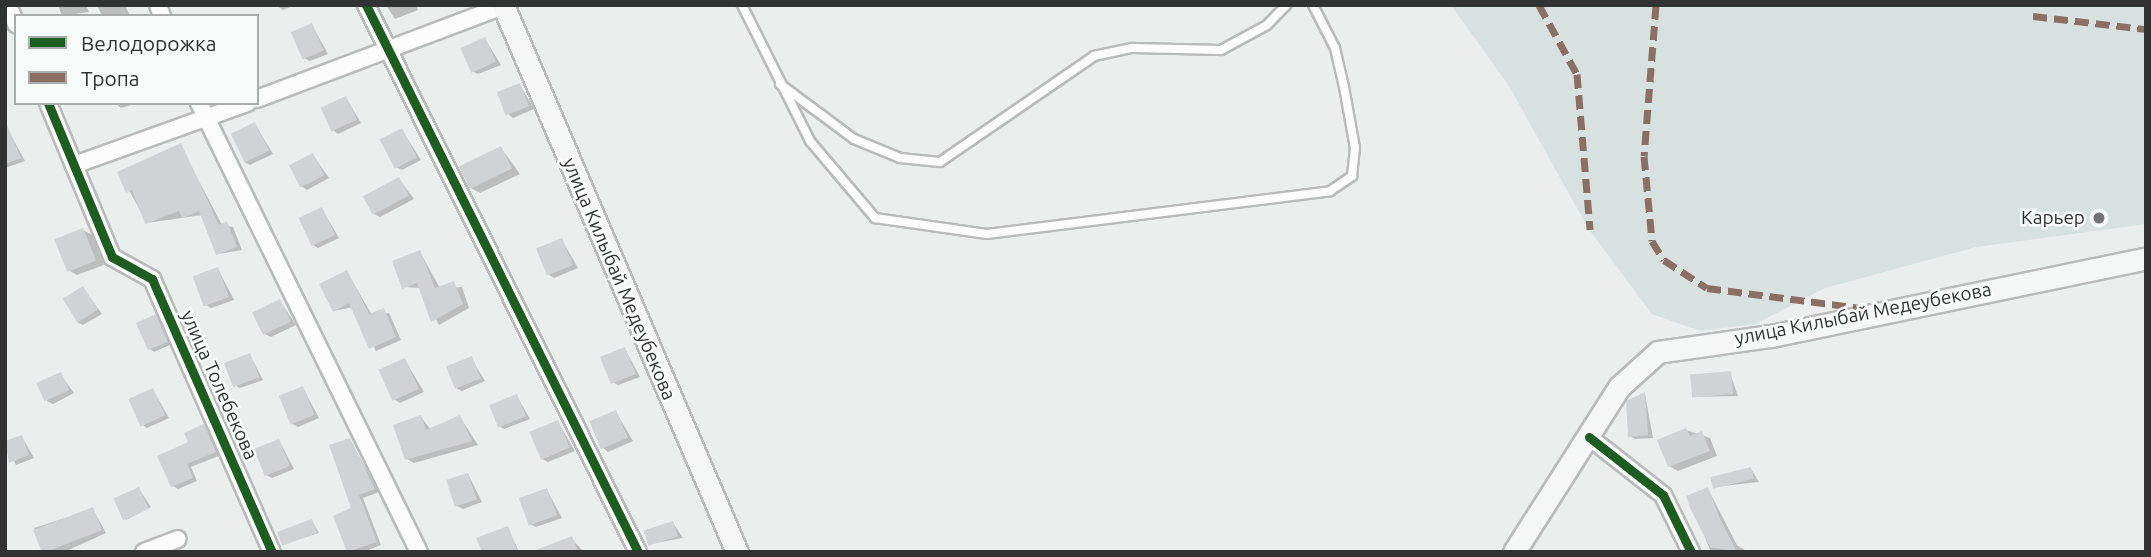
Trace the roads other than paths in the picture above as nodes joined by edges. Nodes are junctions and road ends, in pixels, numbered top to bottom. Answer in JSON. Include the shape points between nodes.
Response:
{"nodes":[{"id":1,"x":366,"y":5,"type":"edge"},
{"id":2,"x":742,"y":5,"type":"edge"},
{"id":3,"x":1286,"y":5,"type":"edge"},
{"id":4,"x":1313,"y":5,"type":"edge"},
{"id":5,"x":503,"y":6,"type":"edge"},
{"id":6,"x":387,"y":50,"type":"junction"},
{"id":7,"x":776,"y":80,"type":"junction"},
{"id":8,"x":259,"y":98,"type":"edge"},
{"id":9,"x":49,"y":105,"type":"edge"},
{"id":10,"x":200,"y":105,"type":"edge"},
{"id":11,"x":242,"y":105,"type":"edge"},
{"id":12,"x":205,"y":120,"type":"junction"},
{"id":13,"x":74,"y":165,"type":"junction"},
{"id":14,"x":2146,"y":258,"type":"edge"},
{"id":15,"x":1589,"y":437,"type":"junction"},
{"id":16,"x":178,"y":539,"type":"dead end"},
{"id":17,"x":144,"y":552,"type":"edge"},
{"id":18,"x":272,"y":552,"type":"edge"},
{"id":19,"x":419,"y":552,"type":"edge"},
{"id":20,"x":638,"y":552,"type":"edge"},
{"id":21,"x":737,"y":552,"type":"edge"},
{"id":22,"x":1514,"y":552,"type":"edge"},
{"id":23,"x":1691,"y":552,"type":"edge"}],
"edges":[{"from":1,"to":6,"type":"street"},
{"from":2,"to":7,"type":"lane"},
{"from":3,"to":7,"type":"lane","via":[[1267,25],[1221,50],[1132,48],[1094,56],[940,162],[900,158],[854,139]]},
{"from":4,"to":7,"type":"lane","via":[[1335,48],[1345,87],[1355,148],[1352,176],[1330,191],[1267,200],[987,234],[875,218],[810,141]]},
{"from":5,"to":6,"type":"street"},
{"from":5,"to":21,"type":"main road","name":"улица Килыбай Медеубекова"},
{"from":6,"to":8,"type":"street"},
{"from":6,"to":20,"type":"street"},
{"from":9,"to":13,"type":"street"},
{"from":10,"to":12,"type":"street"},
{"from":11,"to":12,"type":"street"},
{"from":12,"to":13,"type":"street"},
{"from":12,"to":19,"type":"street"},
{"from":13,"to":18,"type":"street","name":"улица Толебекова","via":[[111,257],[152,279]]},
{"from":14,"to":15,"type":"main road","name":"улица Килыбай Медеубекова","via":[[1771,336],[1658,352],[1619,387]]},
{"from":15,"to":22,"type":"main road","name":"улица Килыбай Медеубекова"},
{"from":15,"to":23,"type":"street","via":[[1663,495]]},
{"from":16,"to":17,"type":"street"}]}
